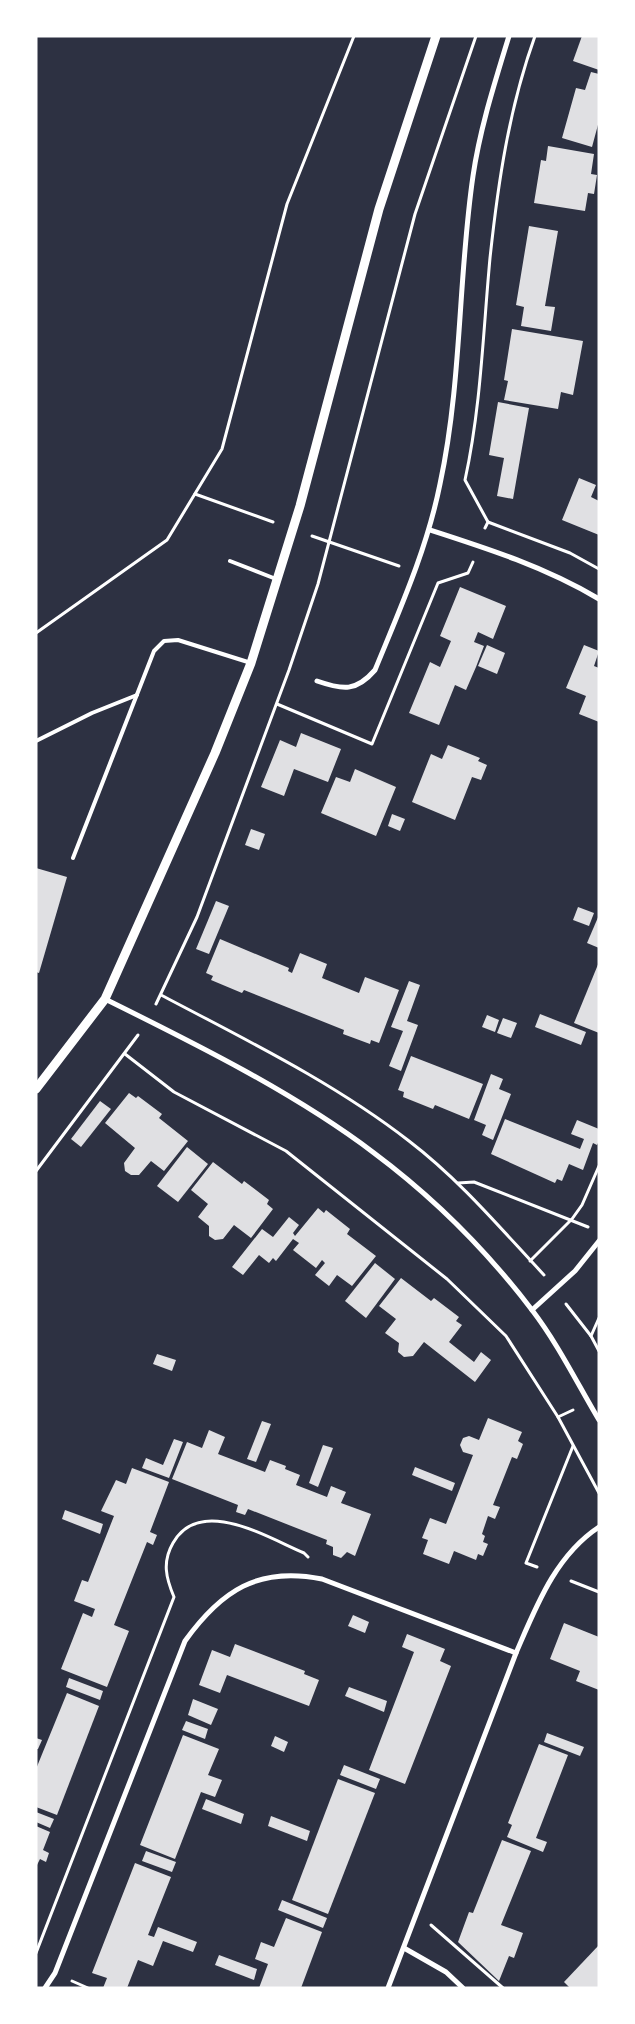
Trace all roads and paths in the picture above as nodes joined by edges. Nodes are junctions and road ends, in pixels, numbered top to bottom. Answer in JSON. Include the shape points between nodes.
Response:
{"nodes":[{"id":1,"x":354,"y":36,"type":"edge"},
{"id":2,"x":436,"y":36,"type":"edge"},
{"id":3,"x":509,"y":36,"type":"edge"},
{"id":4,"x":195,"y":494,"type":"junction"},
{"id":5,"x":488,"y":522,"type":"dead end"},
{"id":6,"x":292,"y":529,"type":"junction"},
{"id":7,"x":430,"y":530,"type":"junction"},
{"id":8,"x":230,"y":561,"type":"dead end"},
{"id":9,"x":599,"y":569,"type":"edge"},
{"id":10,"x":415,"y":571,"type":"junction"},
{"id":11,"x":276,"y":579,"type":"junction"},
{"id":12,"x":438,"y":582,"type":"dead end"},
{"id":13,"x":599,"y":599,"type":"edge"},
{"id":14,"x":36,"y":633,"type":"edge"},
{"id":15,"x":251,"y":663,"type":"junction"},
{"id":16,"x":316,"y":681,"type":"dead end"},
{"id":17,"x":137,"y":695,"type":"junction"},
{"id":18,"x":37,"y":742,"type":"edge"},
{"id":19,"x":73,"y":858,"type":"dead end"},
{"id":20,"x":105,"y":999,"type":"junction"},
{"id":21,"x":125,"y":1054,"type":"dead end"},
{"id":22,"x":36,"y":1089,"type":"edge"},
{"id":23,"x":599,"y":1166,"type":"edge"},
{"id":24,"x":457,"y":1183,"type":"dead end"},
{"id":25,"x":572,"y":1219,"type":"junction"},
{"id":26,"x":590,"y":1228,"type":"dead end"},
{"id":27,"x":599,"y":1242,"type":"edge"},
{"id":28,"x":530,"y":1261,"type":"dead end"},
{"id":29,"x":532,"y":1310,"type":"junction"},
{"id":30,"x":599,"y":1318,"type":"edge"},
{"id":31,"x":591,"y":1336,"type":"dead end"},
{"id":32,"x":599,"y":1420,"type":"edge"},
{"id":33,"x":573,"y":1445,"type":"junction"},
{"id":34,"x":599,"y":1493,"type":"edge"},
{"id":35,"x":599,"y":1527,"type":"edge"},
{"id":36,"x":553,"y":1574,"type":"junction"},
{"id":37,"x":599,"y":1592,"type":"edge"},
{"id":38,"x":516,"y":1653,"type":"junction"},
{"id":39,"x":416,"y":1915,"type":"junction"},
{"id":40,"x":404,"y":1948,"type":"junction"},
{"id":41,"x":45,"y":1988,"type":"edge"},
{"id":42,"x":388,"y":1988,"type":"edge"},
{"id":43,"x":463,"y":1988,"type":"edge"},
{"id":44,"x":503,"y":1988,"type":"edge"}],
"edges":[{"from":1,"to":4,"type":"path","via":[[287,204],[222,449]]},
{"from":2,"to":6,"type":"street","via":[[379,209]]},
{"from":3,"to":7,"type":"street","via":[[484,122],[474,174],[455,390],[441,483]]},
{"from":4,"to":6,"type":"path"},
{"from":4,"to":14,"type":"path","via":[[167,540]]},
{"from":5,"to":9,"type":"path","via":[[570,553]]},
{"from":6,"to":10,"type":"path"},
{"from":6,"to":11,"type":"street"},
{"from":7,"to":10,"type":"street"},
{"from":7,"to":13,"type":"street","via":[[534,565]]},
{"from":8,"to":11,"type":"lane"},
{"from":10,"to":12,"type":"path"},
{"from":10,"to":16,"type":"street","via":[[376,670],[364,682],[348,688]]},
{"from":11,"to":15,"type":"street"},
{"from":15,"to":17,"type":"lane","via":[[178,640],[164,641],[154,651]]},
{"from":15,"to":20,"type":"street","via":[[216,753]]},
{"from":17,"to":18,"type":"lane","via":[[92,713]]},
{"from":17,"to":19,"type":"lane"},
{"from":20,"to":22,"type":"street"},
{"from":20,"to":29,"type":"street","via":[[293,1099],[374,1153],[446,1214],[491,1260]]},
{"from":21,"to":33,"type":"path","via":[[174,1092],[286,1150],[447,1279],[506,1336]]},
{"from":23,"to":25,"type":"path","via":[[582,1205]]},
{"from":24,"to":25,"type":"path","via":[[474,1182]]},
{"from":25,"to":26,"type":"path"},
{"from":25,"to":28,"type":"path"},
{"from":27,"to":29,"type":"street","via":[[575,1271]]},
{"from":29,"to":32,"type":"street"},
{"from":30,"to":31,"type":"path"},
{"from":33,"to":34,"type":"path"},
{"from":33,"to":36,"type":"path","via":[[526,1563]]},
{"from":35,"to":36,"type":"street","via":[[572,1551]]},
{"from":36,"to":37,"type":"path"},
{"from":36,"to":38,"type":"street"},
{"from":38,"to":39,"type":"street"},
{"from":38,"to":41,"type":"street","via":[[304,1575],[267,1578],[245,1585],[224,1598],[202,1617],[185,1641],[55,1973]]},
{"from":39,"to":40,"type":"street"},
{"from":39,"to":44,"type":"path","via":[[443,1934]]},
{"from":40,"to":42,"type":"street"},
{"from":40,"to":43,"type":"street","via":[[446,1972]]}]}
